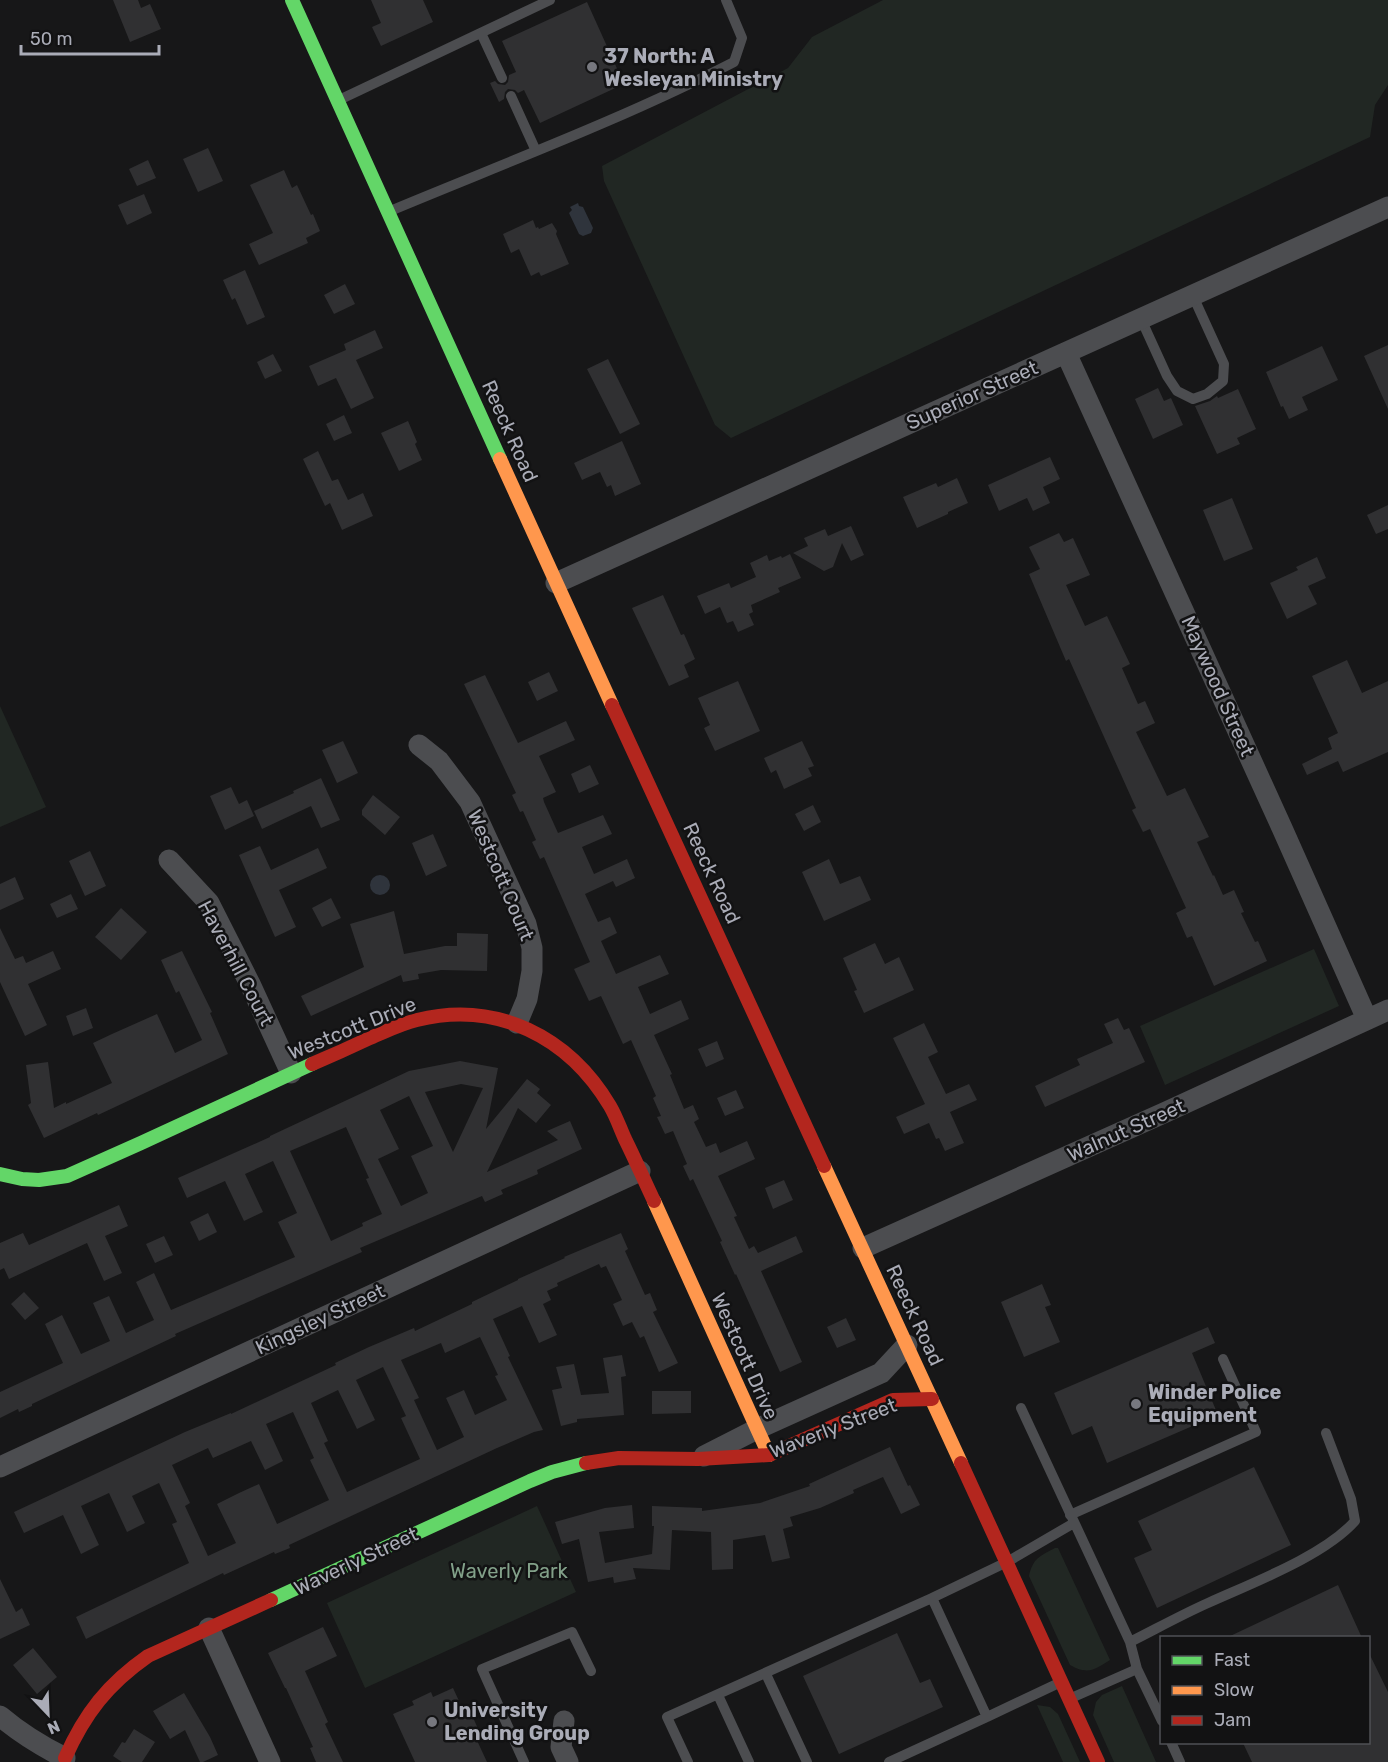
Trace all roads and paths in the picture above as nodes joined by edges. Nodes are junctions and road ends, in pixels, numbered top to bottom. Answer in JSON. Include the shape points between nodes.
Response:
{"nodes":[{"id":1,"x":292,"y":0,"type":"edge"},
{"id":2,"x":550,"y":0,"type":"edge"},
{"id":3,"x":726,"y":0,"type":"edge"},
{"id":4,"x":481,"y":33,"type":"junction"},
{"id":5,"x":502,"y":78,"type":"dead end"},
{"id":6,"x":510,"y":96,"type":"dead end"},
{"id":7,"x":339,"y":100,"type":"junction"},
{"id":8,"x":536,"y":152,"type":"junction"},
{"id":9,"x":1388,"y":207,"type":"edge"},
{"id":10,"x":390,"y":211,"type":"junction"},
{"id":11,"x":1193,"y":296,"type":"junction"},
{"id":12,"x":1141,"y":319,"type":"junction"},
{"id":13,"x":1066,"y":353,"type":"junction"},
{"id":14,"x":556,"y":582,"type":"junction"},
{"id":15,"x":419,"y":745,"type":"dead end"},
{"id":16,"x":169,"y":860,"type":"dead end"},
{"id":17,"x":1388,"y":1010,"type":"edge"},
{"id":18,"x":1367,"y":1019,"type":"junction"},
{"id":19,"x":518,"y":1023,"type":"junction"},
{"id":20,"x":291,"y":1073,"type":"junction"},
{"id":21,"x":640,"y":1171,"type":"junction"},
{"id":22,"x":0,"y":1174,"type":"edge"},
{"id":23,"x":863,"y":1248,"type":"junction"},
{"id":24,"x":908,"y":1345,"type":"junction"},
{"id":25,"x":1223,"y":1359,"type":"dead end"},
{"id":26,"x":932,"y":1399,"type":"junction"},
{"id":27,"x":1021,"y":1408,"type":"dead end"},
{"id":28,"x":757,"y":1429,"type":"junction"},
{"id":29,"x":1326,"y":1433,"type":"dead end"},
{"id":30,"x":769,"y":1455,"type":"junction"},
{"id":31,"x":698,"y":1459,"type":"junction"},
{"id":32,"x":0,"y":1467,"type":"edge"},
{"id":33,"x":1072,"y":1519,"type":"junction"},
{"id":34,"x":1007,"y":1562,"type":"junction"},
{"id":35,"x":932,"y":1598,"type":"junction"},
{"id":36,"x":209,"y":1628,"type":"junction"},
{"id":37,"x":1130,"y":1642,"type":"junction"},
{"id":38,"x":1137,"y":1669,"type":"junction"},
{"id":39,"x":591,"y":1671,"type":"dead end"},
{"id":40,"x":766,"y":1674,"type":"junction"},
{"id":41,"x":1061,"y":1682,"type":"junction"},
{"id":42,"x":718,"y":1695,"type":"junction"},
{"id":43,"x":1069,"y":1699,"type":"junction"},
{"id":44,"x":0,"y":1716,"type":"edge"},
{"id":45,"x":987,"y":1717,"type":"junction"},
{"id":46,"x":1160,"y":1719,"type":"edge"},
{"id":47,"x":564,"y":1721,"type":"dead end"},
{"id":48,"x":1171,"y":1744,"type":"edge"},
{"id":49,"x":64,"y":1760,"type":"edge"},
{"id":50,"x":270,"y":1762,"type":"edge"},
{"id":51,"x":524,"y":1762,"type":"edge"},
{"id":52,"x":568,"y":1762,"type":"edge"},
{"id":53,"x":688,"y":1762,"type":"edge"},
{"id":54,"x":749,"y":1762,"type":"edge"},
{"id":55,"x":807,"y":1762,"type":"edge"},
{"id":56,"x":889,"y":1762,"type":"edge"},
{"id":57,"x":1098,"y":1762,"type":"edge"},
{"id":58,"x":1180,"y":1762,"type":"edge"}],
"edges":[{"from":1,"to":7,"type":"street","name":"Reeck Road"},
{"from":2,"to":4,"type":"lane"},
{"from":3,"to":8,"type":"lane","via":[[742,38],[734,62]]},
{"from":4,"to":5,"type":"lane"},
{"from":4,"to":7,"type":"lane"},
{"from":6,"to":8,"type":"lane"},
{"from":7,"to":10,"type":"street","name":"Reeck Road"},
{"from":8,"to":10,"type":"lane"},
{"from":9,"to":11,"type":"street","name":"Superior Street"},
{"from":10,"to":14,"type":"street","name":"Reeck Road"},
{"from":11,"to":12,"type":"street","name":"Superior Street"},
{"from":11,"to":12,"type":"lane","via":[[1224,364],[1223,381],[1207,394],[1192,399],[1177,392]]},
{"from":12,"to":13,"type":"street","name":"Superior Street"},
{"from":13,"to":14,"type":"street","name":"Superior Street"},
{"from":13,"to":18,"type":"street","name":"Maywood Street"},
{"from":14,"to":23,"type":"street","name":"Reeck Road"},
{"from":15,"to":19,"type":"street","name":"Westcott Court","via":[[439,761],[470,802],[526,924],[532,971]]},
{"from":16,"to":20,"type":"street","name":"Haverhill Court","via":[[209,903]]},
{"from":17,"to":18,"type":"street","name":"Walnut Street"},
{"from":18,"to":23,"type":"street","name":"Walnut Street"},
{"from":19,"to":20,"type":"street","name":"Westcott Drive","via":[[492,1016],[455,1014],[423,1018]]},
{"from":19,"to":21,"type":"street","name":"Westcott Drive","via":[[559,1046],[591,1076],[611,1107]]},
{"from":20,"to":22,"type":"street","name":"Westcott Drive","via":[[66,1176],[46,1180]]},
{"from":21,"to":28,"type":"street","name":"Westcott Drive"},
{"from":21,"to":32,"type":"street","name":"Kingsley Street"},
{"from":23,"to":24,"type":"street","name":"Reeck Road"},
{"from":24,"to":26,"type":"street","name":"Reeck Road"},
{"from":24,"to":28,"type":"street","name":"Waverly Street","via":[[881,1373]]},
{"from":25,"to":33,"type":"lane","via":[[1256,1432]]},
{"from":26,"to":30,"type":"street","name":"Waverly Street","via":[[893,1400]]},
{"from":26,"to":34,"type":"street","name":"Reeck Road"},
{"from":27,"to":33,"type":"lane"},
{"from":28,"to":30,"type":"street","name":"Westcott Drive"},
{"from":28,"to":31,"type":"street","name":"Waverly Street"},
{"from":29,"to":37,"type":"lane","via":[[1351,1499],[1355,1521],[1346,1531],[1316,1552]]},
{"from":30,"to":31,"type":"street","name":"Waverly Street"},
{"from":31,"to":36,"type":"street","name":"Waverly Street","via":[[619,1458],[552,1472]]},
{"from":33,"to":34,"type":"lane"},
{"from":33,"to":37,"type":"lane"},
{"from":34,"to":35,"type":"lane"},
{"from":34,"to":41,"type":"street","name":"Reeck Road"},
{"from":35,"to":40,"type":"lane"},
{"from":35,"to":45,"type":"lane"},
{"from":36,"to":49,"type":"street","name":"Waverly Street","via":[[148,1656],[116,1679],[86,1715]]},
{"from":36,"to":50,"type":"street"},
{"from":37,"to":38,"type":"lane"},
{"from":38,"to":43,"type":"lane"},
{"from":38,"to":46,"type":"lane"},
{"from":39,"to":51,"type":"lane","via":[[572,1632],[482,1669]]},
{"from":40,"to":42,"type":"lane"},
{"from":40,"to":55,"type":"lane"},
{"from":41,"to":43,"type":"street","name":"Reeck Road"},
{"from":41,"to":45,"type":"lane"},
{"from":42,"to":53,"type":"lane","via":[[667,1718]]},
{"from":42,"to":54,"type":"lane"},
{"from":43,"to":57,"type":"street","name":"Reeck Road"},
{"from":44,"to":49,"type":"street"},
{"from":45,"to":56,"type":"lane"},
{"from":47,"to":52,"type":"street","via":[[561,1747]]},
{"from":48,"to":58,"type":"lane"}]}
